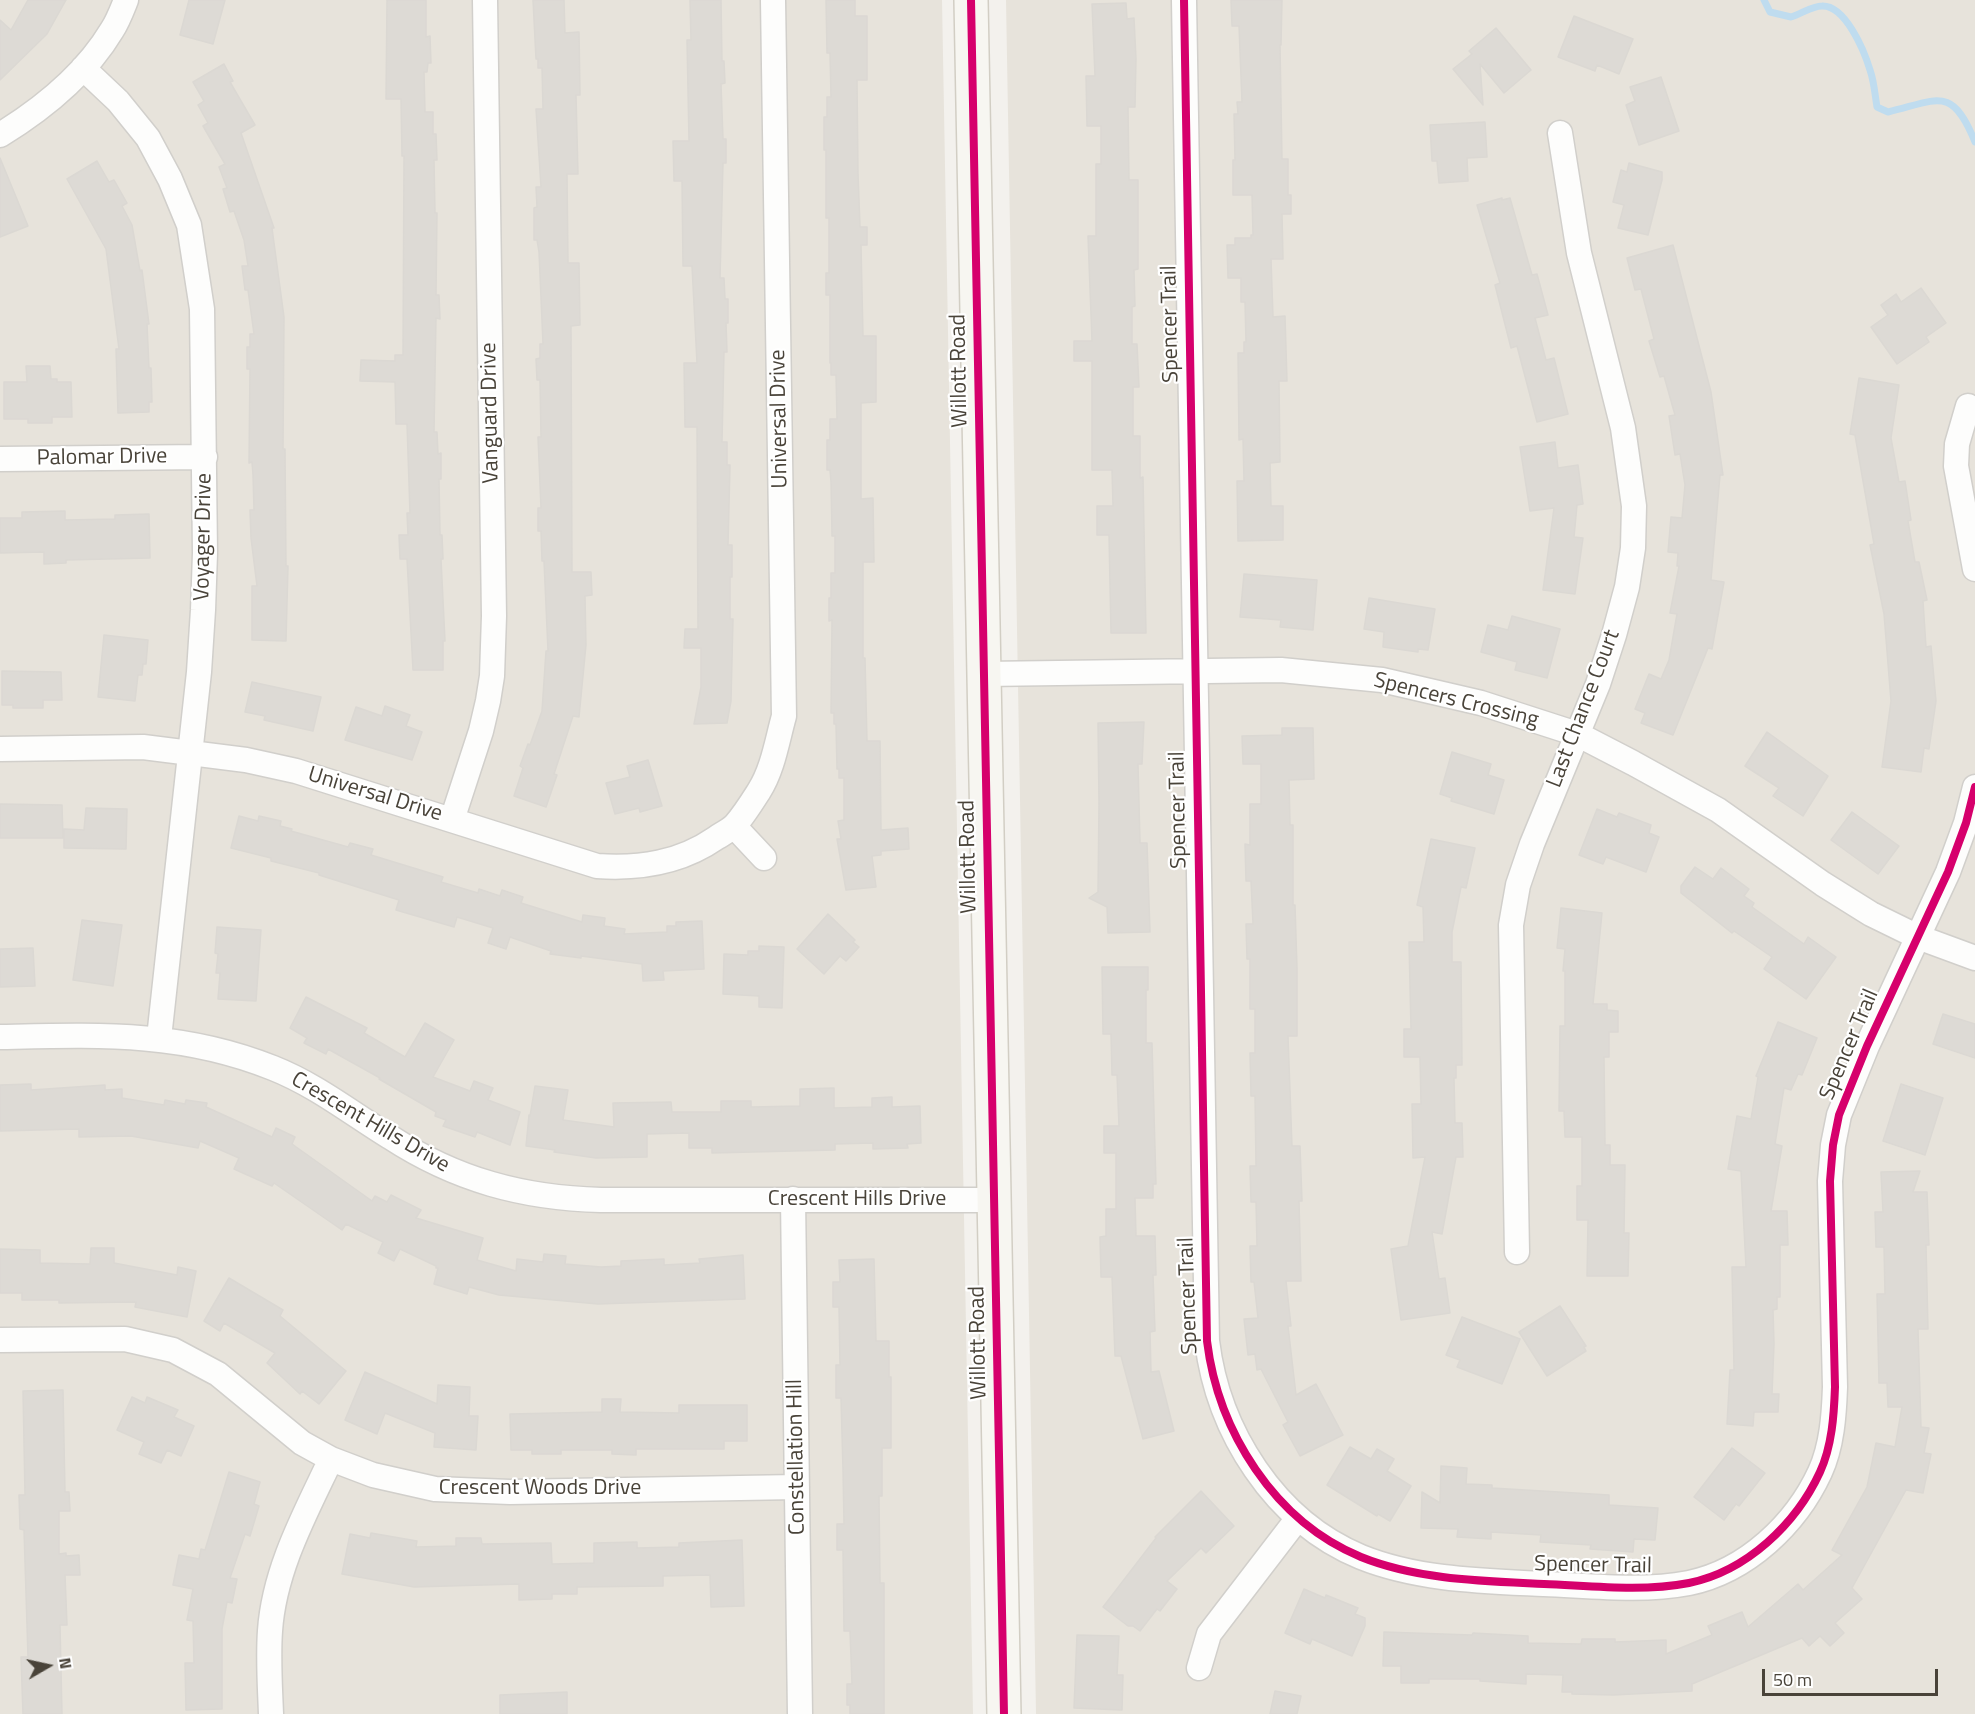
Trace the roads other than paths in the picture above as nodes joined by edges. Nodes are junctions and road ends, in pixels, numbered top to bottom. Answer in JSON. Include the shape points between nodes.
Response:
{"nodes":[{"id":1,"x":126,"y":0,"type":"edge"},
{"id":2,"x":485,"y":0,"type":"edge"},
{"id":3,"x":773,"y":0,"type":"edge"},
{"id":4,"x":971,"y":0,"type":"edge"},
{"id":5,"x":1184,"y":0,"type":"edge"},
{"id":6,"x":83,"y":68,"type":"junction"},
{"id":7,"x":1560,"y":133,"type":"dead end"},
{"id":8,"x":0,"y":135,"type":"edge"},
{"id":9,"x":1968,"y":406,"type":"dead end"},
{"id":10,"x":205,"y":457,"type":"junction"},
{"id":11,"x":0,"y":459,"type":"edge"},
{"id":12,"x":1975,"y":569,"type":"edge"},
{"id":13,"x":1195,"y":670,"type":"junction"},
{"id":14,"x":984,"y":674,"type":"junction"},
{"id":15,"x":1577,"y":734,"type":"junction"},
{"id":16,"x":0,"y":749,"type":"edge"},
{"id":17,"x":190,"y":752,"type":"junction"},
{"id":18,"x":1975,"y":787,"type":"edge"},
{"id":19,"x":452,"y":820,"type":"junction"},
{"id":20,"x":734,"y":826,"type":"junction"},
{"id":21,"x":764,"y":858,"type":"dead end"},
{"id":22,"x":1918,"y":936,"type":"junction"},
{"id":23,"x":1975,"y":958,"type":"edge"},
{"id":24,"x":0,"y":1037,"type":"edge"},
{"id":25,"x":159,"y":1038,"type":"junction"},
{"id":26,"x":793,"y":1199,"type":"junction"},
{"id":27,"x":994,"y":1200,"type":"junction"},
{"id":28,"x":1517,"y":1251,"type":"dead end"},
{"id":29,"x":0,"y":1340,"type":"edge"},
{"id":30,"x":331,"y":1459,"type":"junction"},
{"id":31,"x":797,"y":1487,"type":"junction"},
{"id":32,"x":1298,"y":1518,"type":"junction"},
{"id":33,"x":1199,"y":1668,"type":"dead end"},
{"id":34,"x":271,"y":1714,"type":"edge"},
{"id":35,"x":800,"y":1714,"type":"edge"},
{"id":36,"x":1004,"y":1714,"type":"edge"}],
"edges":[{"from":1,"to":6,"type":"street","via":[[112,30]]},
{"from":2,"to":19,"type":"street","name":"Vanguard Drive","via":[[492,676],[481,731]]},
{"from":3,"to":20,"type":"street","name":"Universal Drive","via":[[784,716],[760,790]]},
{"from":4,"to":14,"type":"main road","name":"Willott Road"},
{"from":5,"to":13,"type":"street","name":"Spencer Trail"},
{"from":6,"to":8,"type":"street","via":[[50,101]]},
{"from":6,"to":10,"type":"street","name":"Voyager Drive","via":[[118,101],[148,138],[189,225],[202,309]]},
{"from":7,"to":15,"type":"street","name":"Last Chance Court","via":[[1579,253],[1623,428],[1634,506],[1627,587],[1598,684]]},
{"from":9,"to":12,"type":"street","via":[[1957,444],[1956,466]]},
{"from":10,"to":11,"type":"street","name":"Palomar Drive"},
{"from":10,"to":17,"type":"street","name":"Voyager Drive","via":[[203,610]]},
{"from":13,"to":14,"type":"street","name":"Spencers Crossing"},
{"from":13,"to":15,"type":"street","name":"Spencers Crossing","via":[[1281,670],[1382,680],[1481,703]]},
{"from":13,"to":32,"type":"street","name":"Spencer Trail","via":[[1210,1368],[1230,1426],[1245,1452],[1265,1483]]},
{"from":14,"to":27,"type":"main road","name":"Willott Road"},
{"from":15,"to":22,"type":"street","name":"Spencers Crossing","via":[[1674,784],[1871,914]]},
{"from":15,"to":28,"type":"street","name":"Last Chance Court","via":[[1528,855],[1511,925]]},
{"from":16,"to":17,"type":"street","name":"Universal Drive","via":[[143,747]]},
{"from":17,"to":19,"type":"street","name":"Universal Drive","via":[[297,771]]},
{"from":17,"to":25,"type":"street","name":"Voyager Drive"},
{"from":18,"to":22,"type":"street","name":"Spencer Trail","via":[[1948,872]]},
{"from":19,"to":20,"type":"street","name":"Universal Drive","via":[[597,866],[624,868],[679,858]]},
{"from":20,"to":21,"type":"street"},
{"from":22,"to":23,"type":"street","name":"Spencers Crossing"},
{"from":22,"to":32,"type":"street","name":"Spencer Trail","via":[[1852,1079],[1833,1145],[1830,1181],[1835,1387],[1828,1444],[1820,1471],[1804,1498],[1767,1544],[1716,1573],[1659,1587],[1512,1582],[1446,1577],[1370,1560],[1330,1541]]},
{"from":24,"to":25,"type":"street","name":"Crescent Hills Drive"},
{"from":25,"to":26,"type":"street","name":"Crescent Hills Drive","via":[[238,1055],[274,1068],[309,1084],[421,1156],[492,1185],[567,1199]]},
{"from":26,"to":27,"type":"street","name":"Crescent Hills Drive"},
{"from":26,"to":31,"type":"street","name":"Constellation Hill"},
{"from":27,"to":36,"type":"main road","name":"Willott Road"},
{"from":29,"to":30,"type":"street","name":"Crescent Woods Drive","via":[[125,1340],[173,1350],[218,1374],[302,1443]]},
{"from":30,"to":31,"type":"street","name":"Crescent Woods Drive","via":[[373,1475],[435,1489],[510,1492]]},
{"from":30,"to":34,"type":"street","via":[[296,1533],[275,1596],[270,1631]]},
{"from":31,"to":35,"type":"street","name":"Constellation Hill"},
{"from":32,"to":33,"type":"street","via":[[1209,1634]]}]}
